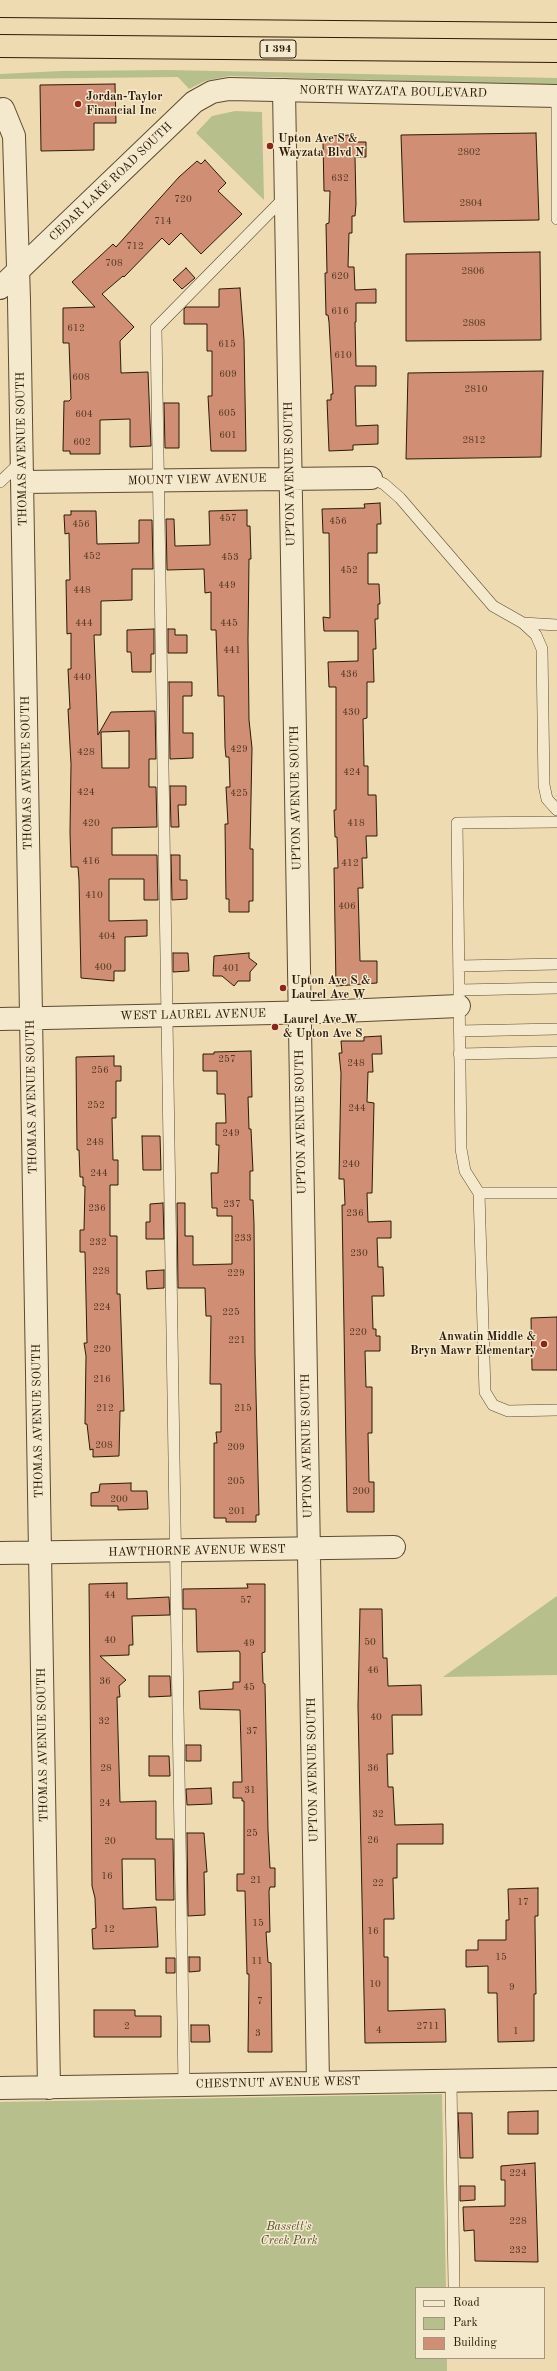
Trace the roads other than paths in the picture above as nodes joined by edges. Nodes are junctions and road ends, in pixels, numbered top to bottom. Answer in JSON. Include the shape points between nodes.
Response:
{"nodes":[{"id":1,"x":0,"y":6,"type":"edge"},
{"id":2,"x":557,"y":10,"type":"edge"},
{"id":3,"x":7,"y":47,"type":"edge"},
{"id":4,"x":557,"y":51,"type":"edge"},
{"id":5,"x":229,"y":89,"type":"joint"},
{"id":6,"x":284,"y":90,"type":"junction"},
{"id":7,"x":557,"y":96,"type":"edge"},
{"id":8,"x":557,"y":102,"type":"edge"},
{"id":9,"x":1,"y":110,"type":"edge"},
{"id":10,"x":285,"y":197,"type":"junction"},
{"id":11,"x":557,"y":219,"type":"edge"},
{"id":12,"x":18,"y":271,"type":"junction"},
{"id":13,"x":0,"y":288,"type":"edge"},
{"id":14,"x":22,"y":461,"type":"junction"},
{"id":15,"x":371,"y":478,"type":"joint"},
{"id":16,"x":290,"y":479,"type":"junction"},
{"id":17,"x":157,"y":480,"type":"junction"},
{"id":18,"x":0,"y":482,"type":"edge"},
{"id":19,"x":23,"y":482,"type":"junction"},
{"id":20,"x":523,"y":623,"type":"junction"},
{"id":21,"x":557,"y":625,"type":"edge"},
{"id":22,"x":557,"y":810,"type":"edge"},
{"id":23,"x":557,"y":822,"type":"edge"},
{"id":24,"x":557,"y":964,"type":"edge"},
{"id":25,"x":459,"y":966,"type":"junction"},
{"id":26,"x":557,"y":988,"type":"edge"},
{"id":27,"x":459,"y":998,"type":"junction"},
{"id":28,"x":299,"y":1013,"type":"junction"},
{"id":29,"x":166,"y":1015,"type":"junction"},
{"id":30,"x":31,"y":1018,"type":"junction"},
{"id":31,"x":0,"y":1019,"type":"edge"},
{"id":32,"x":557,"y":1029,"type":"edge"},
{"id":33,"x":459,"y":1031,"type":"junction"},
{"id":34,"x":557,"y":1052,"type":"edge"},
{"id":35,"x":459,"y":1054,"type":"junction"},
{"id":36,"x":479,"y":1193,"type":"junction"},
{"id":37,"x":557,"y":1193,"type":"edge"},
{"id":38,"x":557,"y":1410,"type":"edge"},
{"id":39,"x":394,"y":1547,"type":"dead end"},
{"id":40,"x":309,"y":1549,"type":"junction"},
{"id":41,"x":174,"y":1551,"type":"junction"},
{"id":42,"x":40,"y":1552,"type":"junction"},
{"id":43,"x":0,"y":1553,"type":"edge"},
{"id":44,"x":557,"y":2079,"type":"edge"},
{"id":45,"x":451,"y":2080,"type":"junction"},
{"id":46,"x":318,"y":2082,"type":"junction"},
{"id":47,"x":184,"y":2085,"type":"junction"},
{"id":48,"x":0,"y":2088,"type":"edge"},
{"id":49,"x":49,"y":2088,"type":"junction"},
{"id":50,"x":454,"y":2286,"type":"dead end"}],
"edges":[{"from":1,"to":2,"type":"highway"},
{"from":3,"to":4,"type":"highway","number":"I 394"},
{"from":5,"to":6,"type":"street","name":"NORTH WAYZATA BOULEVARD"},
{"from":5,"to":12,"type":"street","name":"CEDAR LAKE ROAD SOUTH","via":[[212,92],[194,102]]},
{"from":6,"to":7,"type":"street","name":"NORTH WAYZATA BOULEVARD"},
{"from":6,"to":10,"type":"street","name":"UPTON AVENUE SOUTH"},
{"from":8,"to":11,"type":"lane"},
{"from":9,"to":12,"type":"street","name":"THOMAS AVENUE SOUTH","via":[[14,136]]},
{"from":10,"to":16,"type":"street","name":"UPTON AVENUE SOUTH"},
{"from":10,"to":17,"type":"lane","via":[[156,328]]},
{"from":12,"to":13,"type":"street","name":"CEDAR LAKE ROAD SOUTH"},
{"from":12,"to":14,"type":"street","name":"THOMAS AVENUE SOUTH"},
{"from":14,"to":18,"type":"lane"},
{"from":14,"to":19,"type":"street","name":"THOMAS AVENUE SOUTH"},
{"from":15,"to":16,"type":"street","name":"MOUNT VIEW AVENUE"},
{"from":15,"to":20,"type":"lane","via":[[384,484],[400,498],[493,606]]},
{"from":16,"to":17,"type":"street","name":"MOUNT VIEW AVENUE"},
{"from":16,"to":28,"type":"street","name":"UPTON AVENUE SOUTH"},
{"from":17,"to":19,"type":"street","name":"MOUNT VIEW AVENUE"},
{"from":17,"to":29,"type":"lane"},
{"from":19,"to":30,"type":"street","name":"THOMAS AVENUE SOUTH"},
{"from":20,"to":21,"type":"lane"},
{"from":20,"to":22,"type":"lane","via":[[536,635],[542,649],[544,785],[547,799]]},
{"from":23,"to":25,"type":"lane","via":[[457,824]]},
{"from":24,"to":25,"type":"lane"},
{"from":25,"to":27,"type":"lane"},
{"from":26,"to":27,"type":"lane"},
{"from":27,"to":28,"type":"street","name":"WEST LAUREL AVENUE"},
{"from":27,"to":33,"type":"lane"},
{"from":28,"to":29,"type":"street","name":"WEST LAUREL AVENUE"},
{"from":28,"to":40,"type":"street","name":"UPTON AVENUE SOUTH"},
{"from":29,"to":30,"type":"street","name":"WEST LAUREL AVENUE"},
{"from":29,"to":41,"type":"lane"},
{"from":30,"to":31,"type":"street","name":"WEST LAUREL AVENUE"},
{"from":30,"to":42,"type":"street","name":"THOMAS AVENUE SOUTH"},
{"from":32,"to":33,"type":"lane"},
{"from":33,"to":35,"type":"lane"},
{"from":34,"to":35,"type":"lane"},
{"from":35,"to":36,"type":"lane","via":[[465,1171]]},
{"from":36,"to":37,"type":"lane"},
{"from":36,"to":38,"type":"lane","via":[[485,1392],[493,1405],[508,1411]]},
{"from":39,"to":40,"type":"street","name":"HAWTHORNE AVENUE WEST"},
{"from":40,"to":41,"type":"street","name":"HAWTHORNE AVENUE WEST"},
{"from":40,"to":46,"type":"street","name":"UPTON AVENUE SOUTH"},
{"from":41,"to":42,"type":"street","name":"HAWTHORNE AVENUE WEST"},
{"from":41,"to":47,"type":"lane"},
{"from":42,"to":43,"type":"street","name":"HAWTHORNE AVENUE WEST"},
{"from":42,"to":49,"type":"street","name":"THOMAS AVENUE SOUTH"},
{"from":44,"to":45,"type":"street","name":"CHESTNUT AVENUE WEST"},
{"from":45,"to":46,"type":"street","name":"CHESTNUT AVENUE WEST"},
{"from":45,"to":50,"type":"lane"},
{"from":46,"to":47,"type":"street","name":"CHESTNUT AVENUE WEST"},
{"from":47,"to":49,"type":"street","name":"CHESTNUT AVENUE WEST"},
{"from":48,"to":49,"type":"street","name":"CHESTNUT AVENUE WEST"}]}
